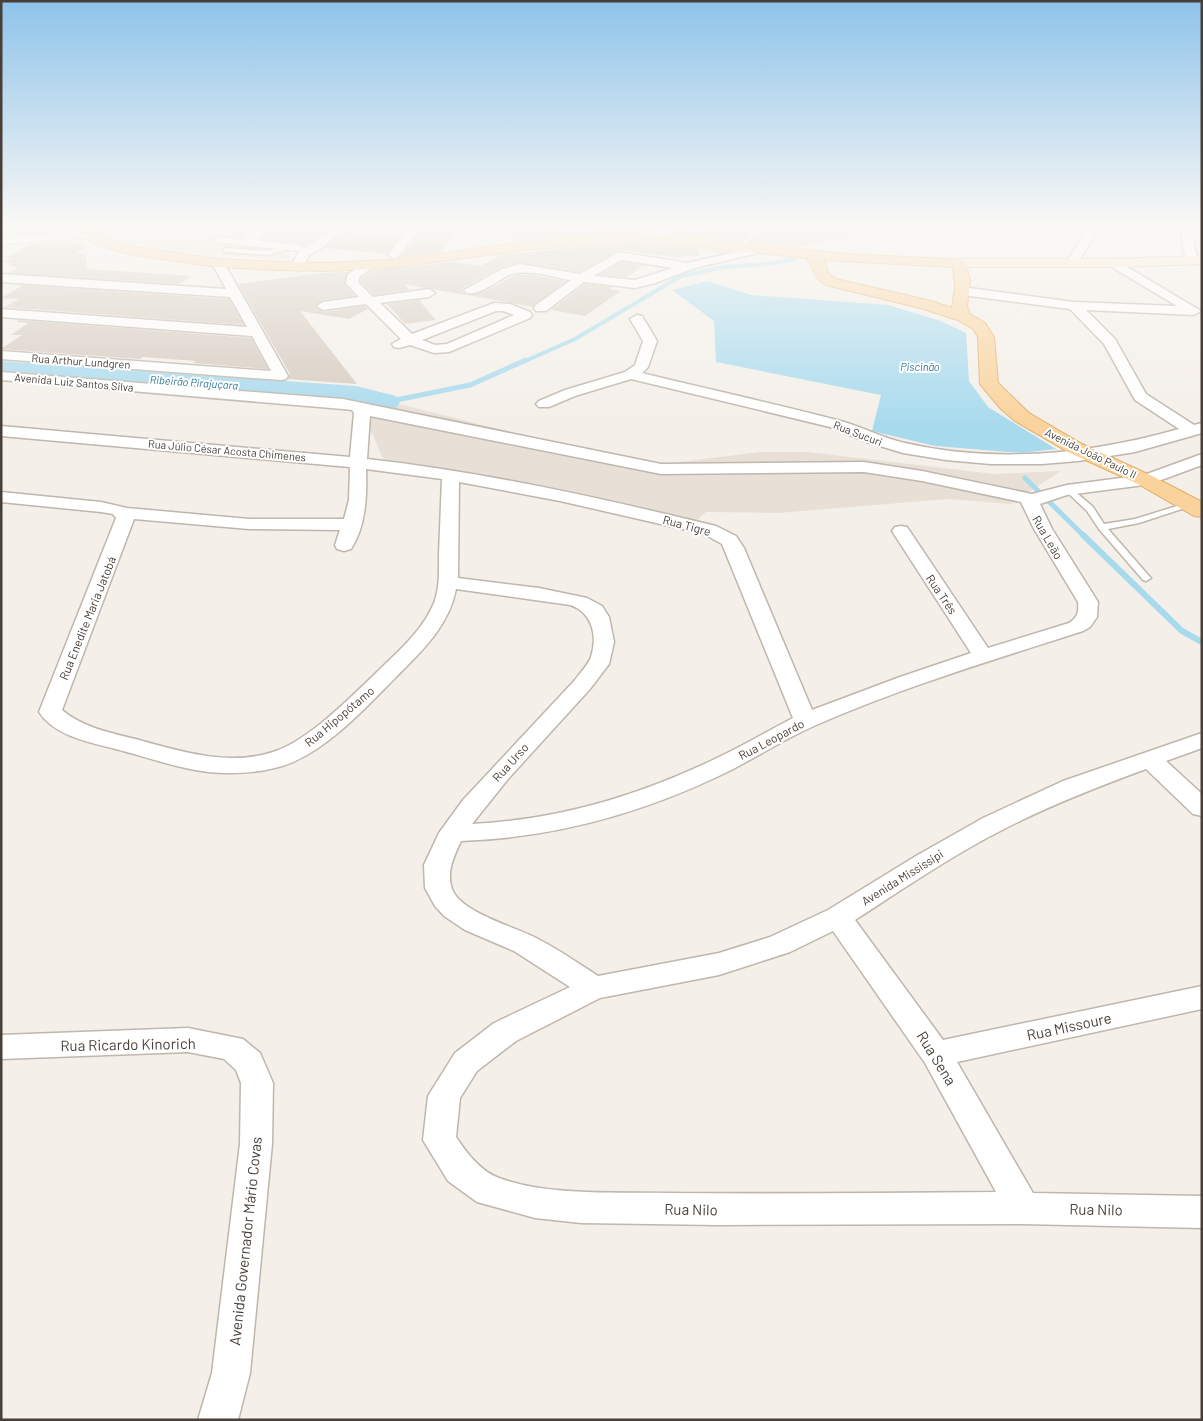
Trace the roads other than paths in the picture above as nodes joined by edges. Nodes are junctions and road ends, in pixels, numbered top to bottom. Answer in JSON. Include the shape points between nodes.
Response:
{"nodes":[{"id":1,"x":223,"y":292,"type":"edge"},
{"id":2,"x":361,"y":292,"type":"edge"},
{"id":3,"x":562,"y":292,"type":"edge"},
{"id":4,"x":875,"y":292,"type":"edge"},
{"id":5,"x":961,"y":292,"type":"edge"},
{"id":6,"x":1162,"y":292,"type":"edge"},
{"id":7,"x":234,"y":293,"type":"joint"},
{"id":8,"x":430,"y":293,"type":"dead end"},
{"id":9,"x":369,"y":300,"type":"junction"},
{"id":10,"x":961,"y":304,"type":"junction"},
{"id":11,"x":323,"y":306,"type":"dead end"},
{"id":12,"x":1074,"y":306,"type":"junction"},
{"id":13,"x":541,"y":308,"type":"dead end"},
{"id":14,"x":1,"y":313,"type":"edge"},
{"id":15,"x":1198,"y":314,"type":"edge"},
{"id":16,"x":637,"y":319,"type":"dead end"},
{"id":17,"x":256,"y":332,"type":"junction"},
{"id":18,"x":404,"y":342,"type":"junction"},
{"id":19,"x":1,"y":355,"type":"edge"},
{"id":20,"x":630,"y":375,"type":"junction"},
{"id":21,"x":1,"y":376,"type":"edge"},
{"id":22,"x":544,"y":404,"type":"dead end"},
{"id":23,"x":360,"y":409,"type":"junction"},
{"id":24,"x":1197,"y":429,"type":"edge"},
{"id":25,"x":1,"y":430,"type":"edge"},
{"id":26,"x":1097,"y":458,"type":"junction"},
{"id":27,"x":1202,"y":459,"type":"edge"},
{"id":28,"x":358,"y":462,"type":"junction"},
{"id":29,"x":451,"y":475,"type":"junction"},
{"id":30,"x":1138,"y":477,"type":"junction"},
{"id":31,"x":1071,"y":491,"type":"junction"},
{"id":32,"x":1,"y":497,"type":"edge"},
{"id":33,"x":1033,"y":499,"type":"junction"},
{"id":34,"x":1196,"y":508,"type":"edge"},
{"id":35,"x":124,"y":518,"type":"junction"},
{"id":36,"x":352,"y":525,"type":"junction"},
{"id":37,"x":1102,"y":527,"type":"junction"},
{"id":38,"x":901,"y":531,"type":"dead end"},
{"id":39,"x":344,"y":545,"type":"dead end"},
{"id":40,"x":1146,"y":578,"type":"dead end"},
{"id":41,"x":448,"y":582,"type":"junction"},
{"id":42,"x":1085,"y":622,"type":"joint"},
{"id":43,"x":984,"y":657,"type":"junction"},
{"id":44,"x":50,"y":712,"type":"joint"},
{"id":45,"x":805,"y":721,"type":"junction"},
{"id":46,"x":1202,"y":740,"type":"edge"},
{"id":47,"x":1150,"y":759,"type":"junction"},
{"id":48,"x":1202,"y":808,"type":"edge"},
{"id":49,"x":452,"y":833,"type":"junction"},
{"id":50,"x":838,"y":917,"type":"junction"},
{"id":51,"x":594,"y":988,"type":"junction"},
{"id":52,"x":1202,"y":998,"type":"edge"},
{"id":53,"x":1,"y":1048,"type":"edge"},
{"id":54,"x":936,"y":1054,"type":"junction"},
{"id":55,"x":249,"y":1062,"type":"joint"},
{"id":56,"x":1022,"y":1208,"type":"junction"},
{"id":57,"x":1202,"y":1212,"type":"edge"},
{"id":58,"x":218,"y":1420,"type":"edge"}],
"edges":[{"from":1,"to":7,"type":"street"},
{"from":2,"to":9,"type":"street"},
{"from":3,"to":13,"type":"street"},
{"from":4,"to":10,"type":"main road","name":"Avenida João Paulo II","via":[[924,304]]},
{"from":5,"to":10,"type":"main road"},
{"from":6,"to":15,"type":"street"},
{"from":7,"to":17,"type":"street"},
{"from":8,"to":9,"type":"street"},
{"from":9,"to":11,"type":"street"},
{"from":9,"to":18,"type":"street"},
{"from":10,"to":12,"type":"street"},
{"from":10,"to":26,"type":"main road","name":"Avenida João Paulo II","via":[[986,337],[989,384],[1022,417]]},
{"from":12,"to":15,"type":"street"},
{"from":12,"to":24,"type":"street","via":[[1110,342],[1140,397],[1168,416]]},
{"from":14,"to":17,"type":"street"},
{"from":16,"to":20,"type":"street","via":[[650,341],[641,367]]},
{"from":17,"to":19,"type":"street","name":"Rua Arthur Lundgren","via":[[281,376]]},
{"from":18,"to":18,"type":"street","via":[[434,349],[449,348],[525,315],[494,306]]},
{"from":20,"to":22,"type":"street"},
{"from":20,"to":26,"type":"street","name":"Rua Sucuri","via":[[835,424],[887,444],[926,453],[1000,459]]},
{"from":21,"to":23,"type":"street","name":"Avenida Luiz Santos Silva","via":[[334,403]]},
{"from":23,"to":28,"type":"street"},
{"from":23,"to":33,"type":"street","name":"Avenida Luiz Santos Silva","via":[[662,469],[864,467]]},
{"from":24,"to":26,"type":"street","name":"Rua Sucuri"},
{"from":25,"to":28,"type":"street","name":"Rua Júlio César Acosta Chimenes"},
{"from":26,"to":30,"type":"main road","name":"Avenida João Paulo II"},
{"from":27,"to":30,"type":"street","name":"Rua Leão"},
{"from":28,"to":29,"type":"street","name":"Rua Júlio César Acosta Chimenes"},
{"from":28,"to":36,"type":"street","via":[[358,500]]},
{"from":29,"to":41,"type":"street","name":"Rua Hipopótamo"},
{"from":29,"to":45,"type":"street","name":"Rua Tigre","via":[[690,524],[729,540]]},
{"from":30,"to":31,"type":"street","name":"Rua Leão"},
{"from":30,"to":34,"type":"main road","name":"Avenida João Paulo II"},
{"from":31,"to":33,"type":"street","name":"Rua Leão"},
{"from":31,"to":37,"type":"lane","via":[[1090,509]]},
{"from":32,"to":35,"type":"street","via":[[101,507],[118,510]]},
{"from":33,"to":42,"type":"street","name":"Rua Leão","via":[[1030,505],[1088,602],[1090,614]]},
{"from":34,"to":37,"type":"lane"},
{"from":35,"to":36,"type":"street"},
{"from":35,"to":44,"type":"street","name":"Rua Enedite Maria Jatobá"},
{"from":36,"to":39,"type":"street"},
{"from":37,"to":40,"type":"lane"},
{"from":38,"to":43,"type":"street","name":"Rua Três"},
{"from":41,"to":44,"type":"street","name":"Rua Hipopótamo","via":[[444,602],[429,630],[360,701],[312,741],[284,757],[229,766],[189,761],[95,736],[64,724]]},
{"from":41,"to":49,"type":"street","name":"Rua Urso","via":[[582,602],[594,610],[604,633],[599,663],[497,774]]},
{"from":42,"to":43,"type":"street","name":"Rua Leopardo"},
{"from":43,"to":45,"type":"street","name":"Rua Leopardo","via":[[884,690]]},
{"from":45,"to":49,"type":"street","name":"Rua Leopardo","via":[[687,781],[617,808],[520,828]]},
{"from":46,"to":47,"type":"street","name":"Avenida Mississipi"},
{"from":47,"to":48,"type":"street"},
{"from":47,"to":50,"type":"street","name":"Avenida Mississipi","via":[[1072,788],[992,824]]},
{"from":49,"to":51,"type":"street","name":"Rua Urso","via":[[434,873],[444,900],[456,911],[522,943]]},
{"from":50,"to":51,"type":"street","name":"Avenida Mississipi","via":[[780,945],[719,964]]},
{"from":50,"to":54,"type":"street","name":"Rua Sena"},
{"from":51,"to":56,"type":"street","name":"Rua Nilo","via":[[505,1032],[466,1062],[444,1096],[439,1140],[460,1170],[489,1191],[535,1202],[581,1207]]},
{"from":52,"to":54,"type":"street","name":"Rua Missoure"},
{"from":53,"to":55,"type":"street","name":"Rua Ricardo Kinorich","via":[[188,1040],[232,1048]]},
{"from":54,"to":56,"type":"street","name":"Rua Sena"},
{"from":55,"to":58,"type":"street","name":"Avenida Governador Mário Covas","via":[[257,1083],[256,1144],[231,1373]]},
{"from":56,"to":57,"type":"street","name":"Rua Nilo"}]}
